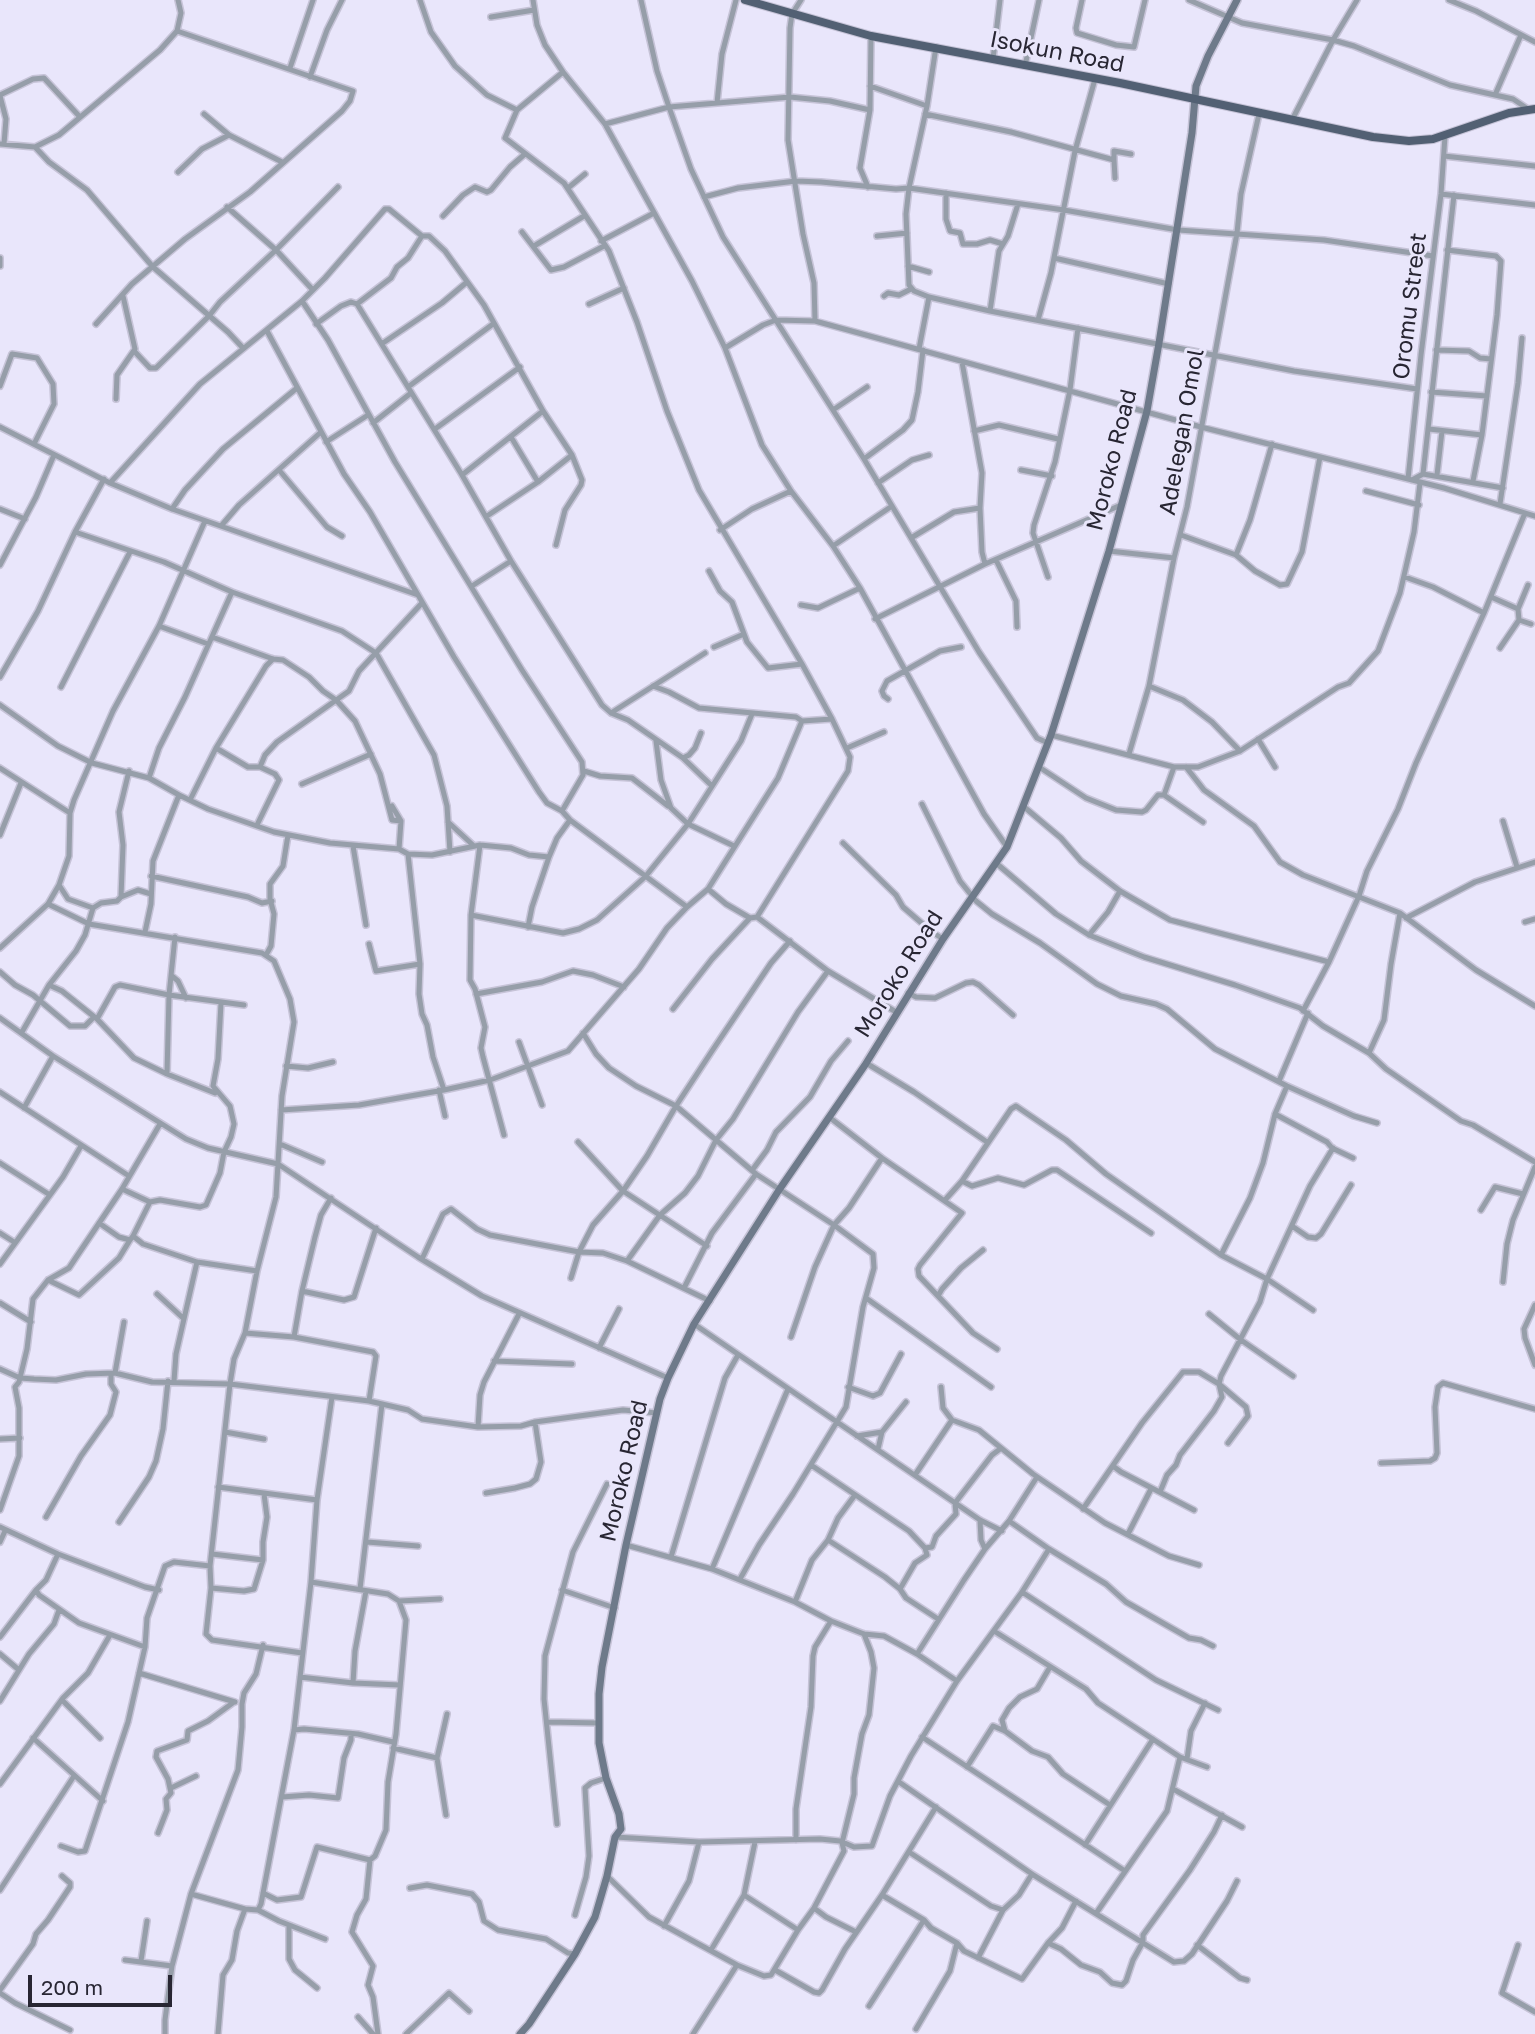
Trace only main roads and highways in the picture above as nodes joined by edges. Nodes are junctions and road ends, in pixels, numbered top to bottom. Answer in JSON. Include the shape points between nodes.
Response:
{"nodes":[{"id":1,"x":745,"y":0,"type":"edge"},
{"id":2,"x":1531,"y":109,"type":"edge"}],
"edges":[{"from":1,"to":2,"type":"main road","name":"Isokun Road","via":[[871,36],[1373,138],[1409,141],[1444,136]]}]}
